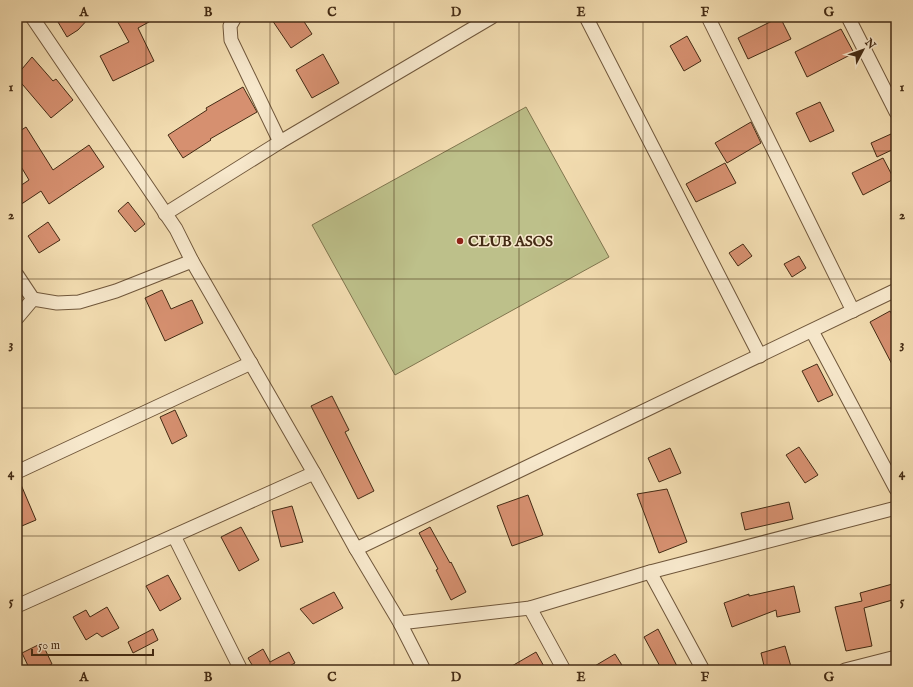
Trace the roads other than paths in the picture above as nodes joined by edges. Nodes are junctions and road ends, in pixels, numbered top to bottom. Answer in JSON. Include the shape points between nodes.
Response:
{"nodes":[{"id":1,"x":32,"y":17,"type":"edge"},
{"id":2,"x":235,"y":17,"type":"edge"},
{"id":3,"x":492,"y":17,"type":"edge"},
{"id":4,"x":586,"y":17,"type":"edge"},
{"id":5,"x":708,"y":17,"type":"edge"},
{"id":6,"x":848,"y":17,"type":"edge"},
{"id":7,"x":896,"y":112,"type":"edge"},
{"id":8,"x":280,"y":142,"type":"junction"},
{"id":9,"x":165,"y":214,"type":"junction"},
{"id":10,"x":192,"y":261,"type":"junction"},
{"id":11,"x":17,"y":275,"type":"edge"},
{"id":12,"x":896,"y":290,"type":"edge"},
{"id":13,"x":33,"y":299,"type":"junction"},
{"id":14,"x":853,"y":311,"type":"junction"},
{"id":15,"x":17,"y":318,"type":"edge"},
{"id":16,"x":812,"y":331,"type":"junction"},
{"id":17,"x":760,"y":356,"type":"junction"},
{"id":18,"x":251,"y":363,"type":"junction"},
{"id":19,"x":17,"y":472,"type":"edge"},
{"id":20,"x":314,"y":473,"type":"junction"},
{"id":21,"x":896,"y":489,"type":"edge"},
{"id":22,"x":896,"y":508,"type":"edge"},
{"id":23,"x":174,"y":536,"type":"junction"},
{"id":24,"x":356,"y":549,"type":"junction"},
{"id":25,"x":650,"y":572,"type":"junction"},
{"id":26,"x":17,"y":606,"type":"edge"},
{"id":27,"x":530,"y":608,"type":"junction"},
{"id":28,"x":400,"y":623,"type":"junction"},
{"id":29,"x":896,"y":657,"type":"edge"},
{"id":30,"x":241,"y":670,"type":"edge"},
{"id":31,"x":424,"y":670,"type":"edge"},
{"id":32,"x":564,"y":670,"type":"edge"},
{"id":33,"x":703,"y":670,"type":"edge"},
{"id":34,"x":845,"y":670,"type":"edge"}],
"edges":[{"from":1,"to":9,"type":"street"},
{"from":2,"to":8,"type":"street","via":[[230,26],[231,40]]},
{"from":3,"to":8,"type":"street"},
{"from":4,"to":17,"type":"street"},
{"from":5,"to":14,"type":"street"},
{"from":6,"to":7,"type":"street"},
{"from":8,"to":9,"type":"street"},
{"from":9,"to":10,"type":"street","via":[[176,229]]},
{"from":10,"to":13,"type":"street","via":[[116,291],[79,302],[57,303]]},
{"from":10,"to":18,"type":"street"},
{"from":11,"to":13,"type":"street"},
{"from":12,"to":14,"type":"street"},
{"from":13,"to":15,"type":"street"},
{"from":14,"to":16,"type":"street"},
{"from":16,"to":17,"type":"street"},
{"from":16,"to":21,"type":"street"},
{"from":17,"to":24,"type":"street"},
{"from":18,"to":19,"type":"street"},
{"from":18,"to":20,"type":"street"},
{"from":20,"to":23,"type":"street"},
{"from":20,"to":24,"type":"street"},
{"from":22,"to":25,"type":"street"},
{"from":23,"to":26,"type":"street"},
{"from":23,"to":30,"type":"street"},
{"from":24,"to":28,"type":"street"},
{"from":25,"to":27,"type":"street"},
{"from":25,"to":33,"type":"street"},
{"from":27,"to":28,"type":"street"},
{"from":27,"to":32,"type":"street"},
{"from":28,"to":31,"type":"street"},
{"from":29,"to":34,"type":"street"}]}
